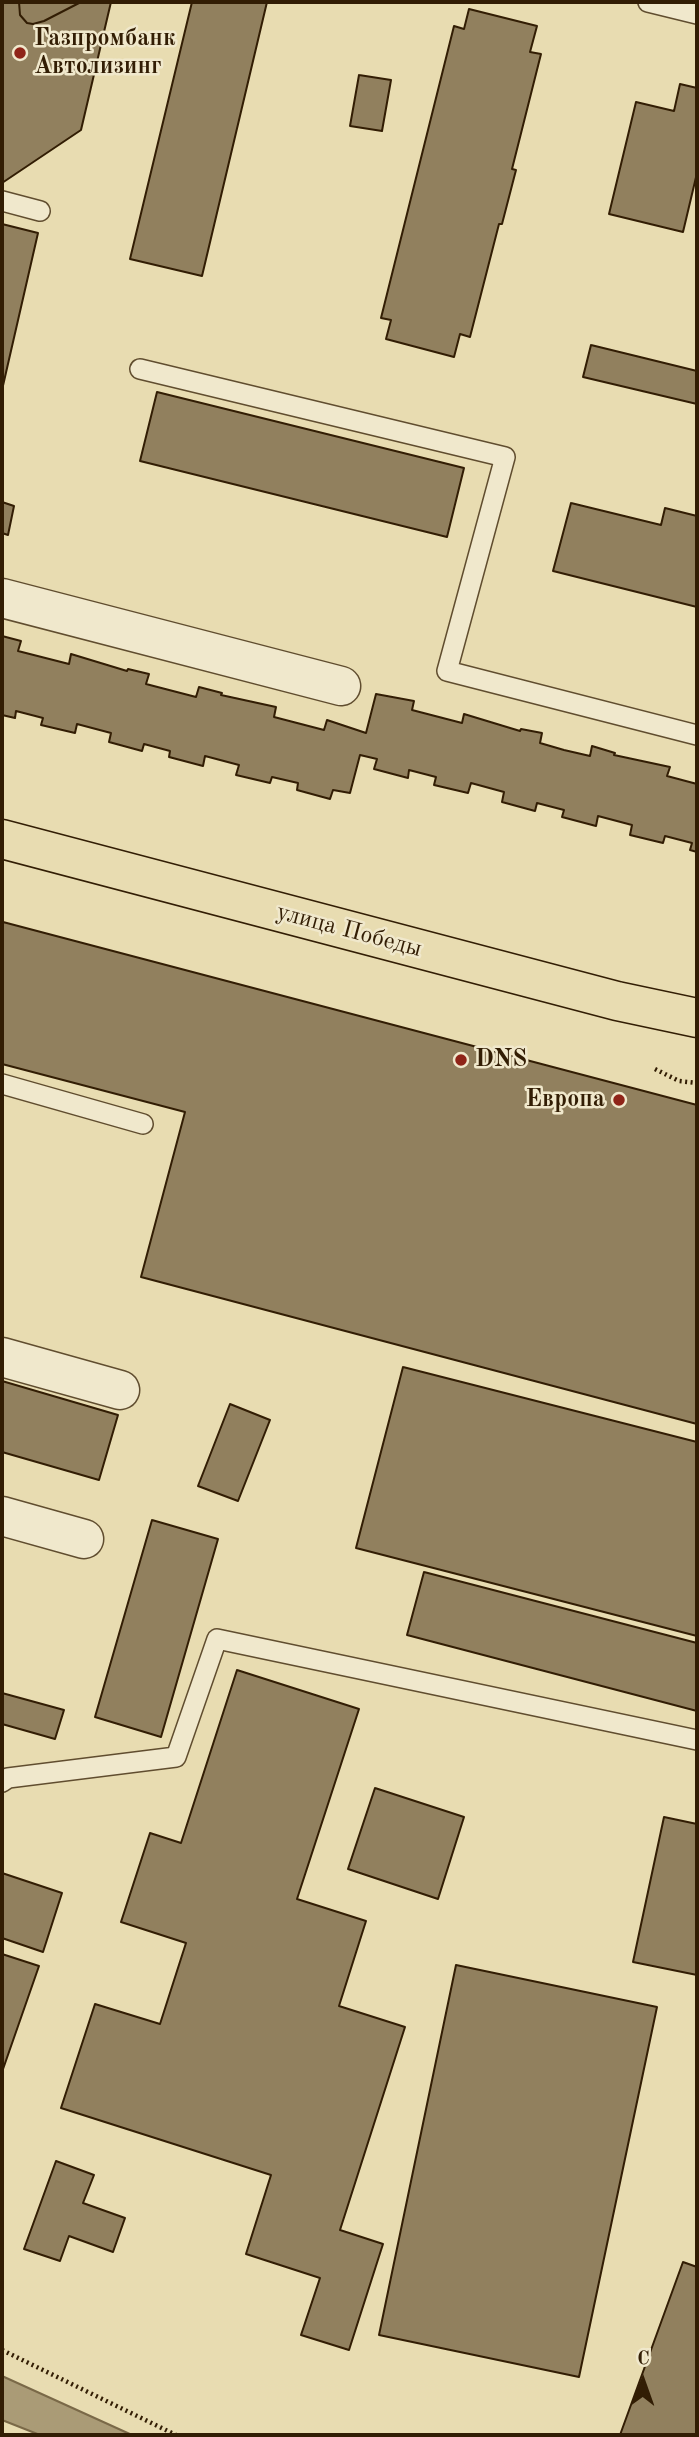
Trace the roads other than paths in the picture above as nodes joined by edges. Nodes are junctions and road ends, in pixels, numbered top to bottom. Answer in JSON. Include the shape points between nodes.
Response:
{"nodes":[{"id":1,"x":648,"y":2,"type":"edge"},
{"id":2,"x":697,"y":14,"type":"edge"},
{"id":3,"x":2,"y":201,"type":"edge"},
{"id":4,"x":40,"y":211,"type":"dead end"},
{"id":5,"x":141,"y":369,"type":"dead end"},
{"id":6,"x":2,"y":598,"type":"edge"},
{"id":7,"x":341,"y":686,"type":"dead end"},
{"id":8,"x":697,"y":735,"type":"edge"},
{"id":9,"x":3,"y":845,"type":"edge"},
{"id":10,"x":697,"y":1018,"type":"edge"},
{"id":11,"x":2,"y":1084,"type":"edge"},
{"id":12,"x":143,"y":1124,"type":"dead end"},
{"id":13,"x":2,"y":1357,"type":"edge"},
{"id":14,"x":120,"y":1390,"type":"dead end"},
{"id":15,"x":2,"y":1516,"type":"edge"},
{"id":16,"x":85,"y":1539,"type":"dead end"},
{"id":17,"x":697,"y":1740,"type":"edge"},
{"id":18,"x":2,"y":1782,"type":"edge"}],
"edges":[{"from":1,"to":2,"type":"lane"},
{"from":3,"to":4,"type":"lane"},
{"from":5,"to":8,"type":"lane","via":[[505,457],[447,671]]},
{"from":6,"to":7,"type":"street"},
{"from":9,"to":10,"type":"main road","name":"улица Победы"},
{"from":11,"to":12,"type":"lane"},
{"from":13,"to":14,"type":"street"},
{"from":15,"to":16,"type":"street"},
{"from":17,"to":18,"type":"lane","via":[[217,1639],[176,1758]]}]}
